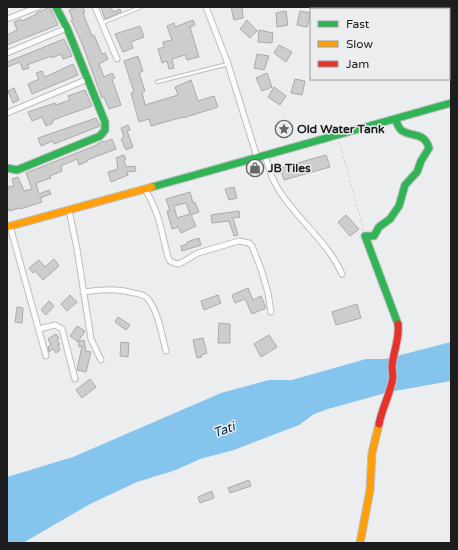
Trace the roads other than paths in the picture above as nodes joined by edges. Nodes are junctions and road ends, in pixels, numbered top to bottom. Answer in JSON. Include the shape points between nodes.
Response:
{"nodes":[{"id":1,"x":38,"y":7,"type":"edge"},
{"id":2,"x":56,"y":7,"type":"edge"},
{"id":3,"x":95,"y":7,"type":"edge"},
{"id":4,"x":141,"y":7,"type":"edge"},
{"id":5,"x":206,"y":7,"type":"edge"},
{"id":6,"x":7,"y":19,"type":"edge"},
{"id":7,"x":102,"y":23,"type":"junction"},
{"id":8,"x":67,"y":28,"type":"junction"},
{"id":9,"x":7,"y":54,"type":"edge"},
{"id":10,"x":117,"y":59,"type":"dead end"},
{"id":11,"x":228,"y":64,"type":"junction"},
{"id":12,"x":88,"y":79,"type":"junction"},
{"id":13,"x":157,"y":82,"type":"dead end"},
{"id":14,"x":451,"y":103,"type":"edge"},
{"id":15,"x":7,"y":113,"type":"edge"},
{"id":16,"x":395,"y":119,"type":"junction"},
{"id":17,"x":265,"y":155,"type":"junction"},
{"id":18,"x":257,"y":157,"type":"junction"},
{"id":19,"x":7,"y":168,"type":"edge"},
{"id":20,"x":145,"y":189,"type":"junction"},
{"id":21,"x":68,"y":210,"type":"junction"},
{"id":22,"x":8,"y":227,"type":"edge"},
{"id":23,"x":342,"y":274,"type":"dead end"},
{"id":24,"x":83,"y":292,"type":"junction"},
{"id":25,"x":271,"y":312,"type":"dead end"},
{"id":26,"x":39,"y":329,"type":"junction"},
{"id":27,"x":166,"y":351,"type":"dead end"},
{"id":28,"x":46,"y":356,"type":"dead end"},
{"id":29,"x":102,"y":360,"type":"dead end"},
{"id":30,"x":74,"y":379,"type":"dead end"},
{"id":31,"x":360,"y":543,"type":"edge"}],
"edges":[{"from":1,"to":6,"type":"street"},
{"from":2,"to":8,"type":"street"},
{"from":3,"to":7,"type":"street"},
{"from":4,"to":7,"type":"lane"},
{"from":5,"to":11,"type":"street"},
{"from":7,"to":10,"type":"street"},
{"from":8,"to":9,"type":"street"},
{"from":8,"to":12,"type":"street"},
{"from":11,"to":13,"type":"lane"},
{"from":11,"to":18,"type":"street"},
{"from":12,"to":15,"type":"street"},
{"from":12,"to":19,"type":"street","via":[[105,122],[103,133],[17,170]]},
{"from":14,"to":16,"type":"street"},
{"from":16,"to":17,"type":"street"},
{"from":16,"to":31,"type":"street","via":[[401,130],[409,135],[418,135],[427,142],[428,150],[417,172],[405,185],[399,206],[392,217],[382,224],[374,236],[366,236],[398,323],[399,333],[392,366],[393,380],[382,410],[372,453],[370,490]]},
{"from":17,"to":18,"type":"street"},
{"from":17,"to":23,"type":"street","via":[[284,198],[329,250]]},
{"from":18,"to":20,"type":"street"},
{"from":20,"to":21,"type":"street"},
{"from":20,"to":25,"type":"street","via":[[159,216],[170,261],[179,264],[198,253],[239,241],[249,242],[261,269]]},
{"from":21,"to":22,"type":"street"},
{"from":21,"to":24,"type":"street","via":[[77,248]]},
{"from":22,"to":26,"type":"street"},
{"from":24,"to":27,"type":"street","via":[[117,289],[146,297],[155,312]]},
{"from":24,"to":29,"type":"street","via":[[91,339]]},
{"from":26,"to":28,"type":"street"},
{"from":26,"to":30,"type":"street","via":[[55,325],[62,329]]}]}
